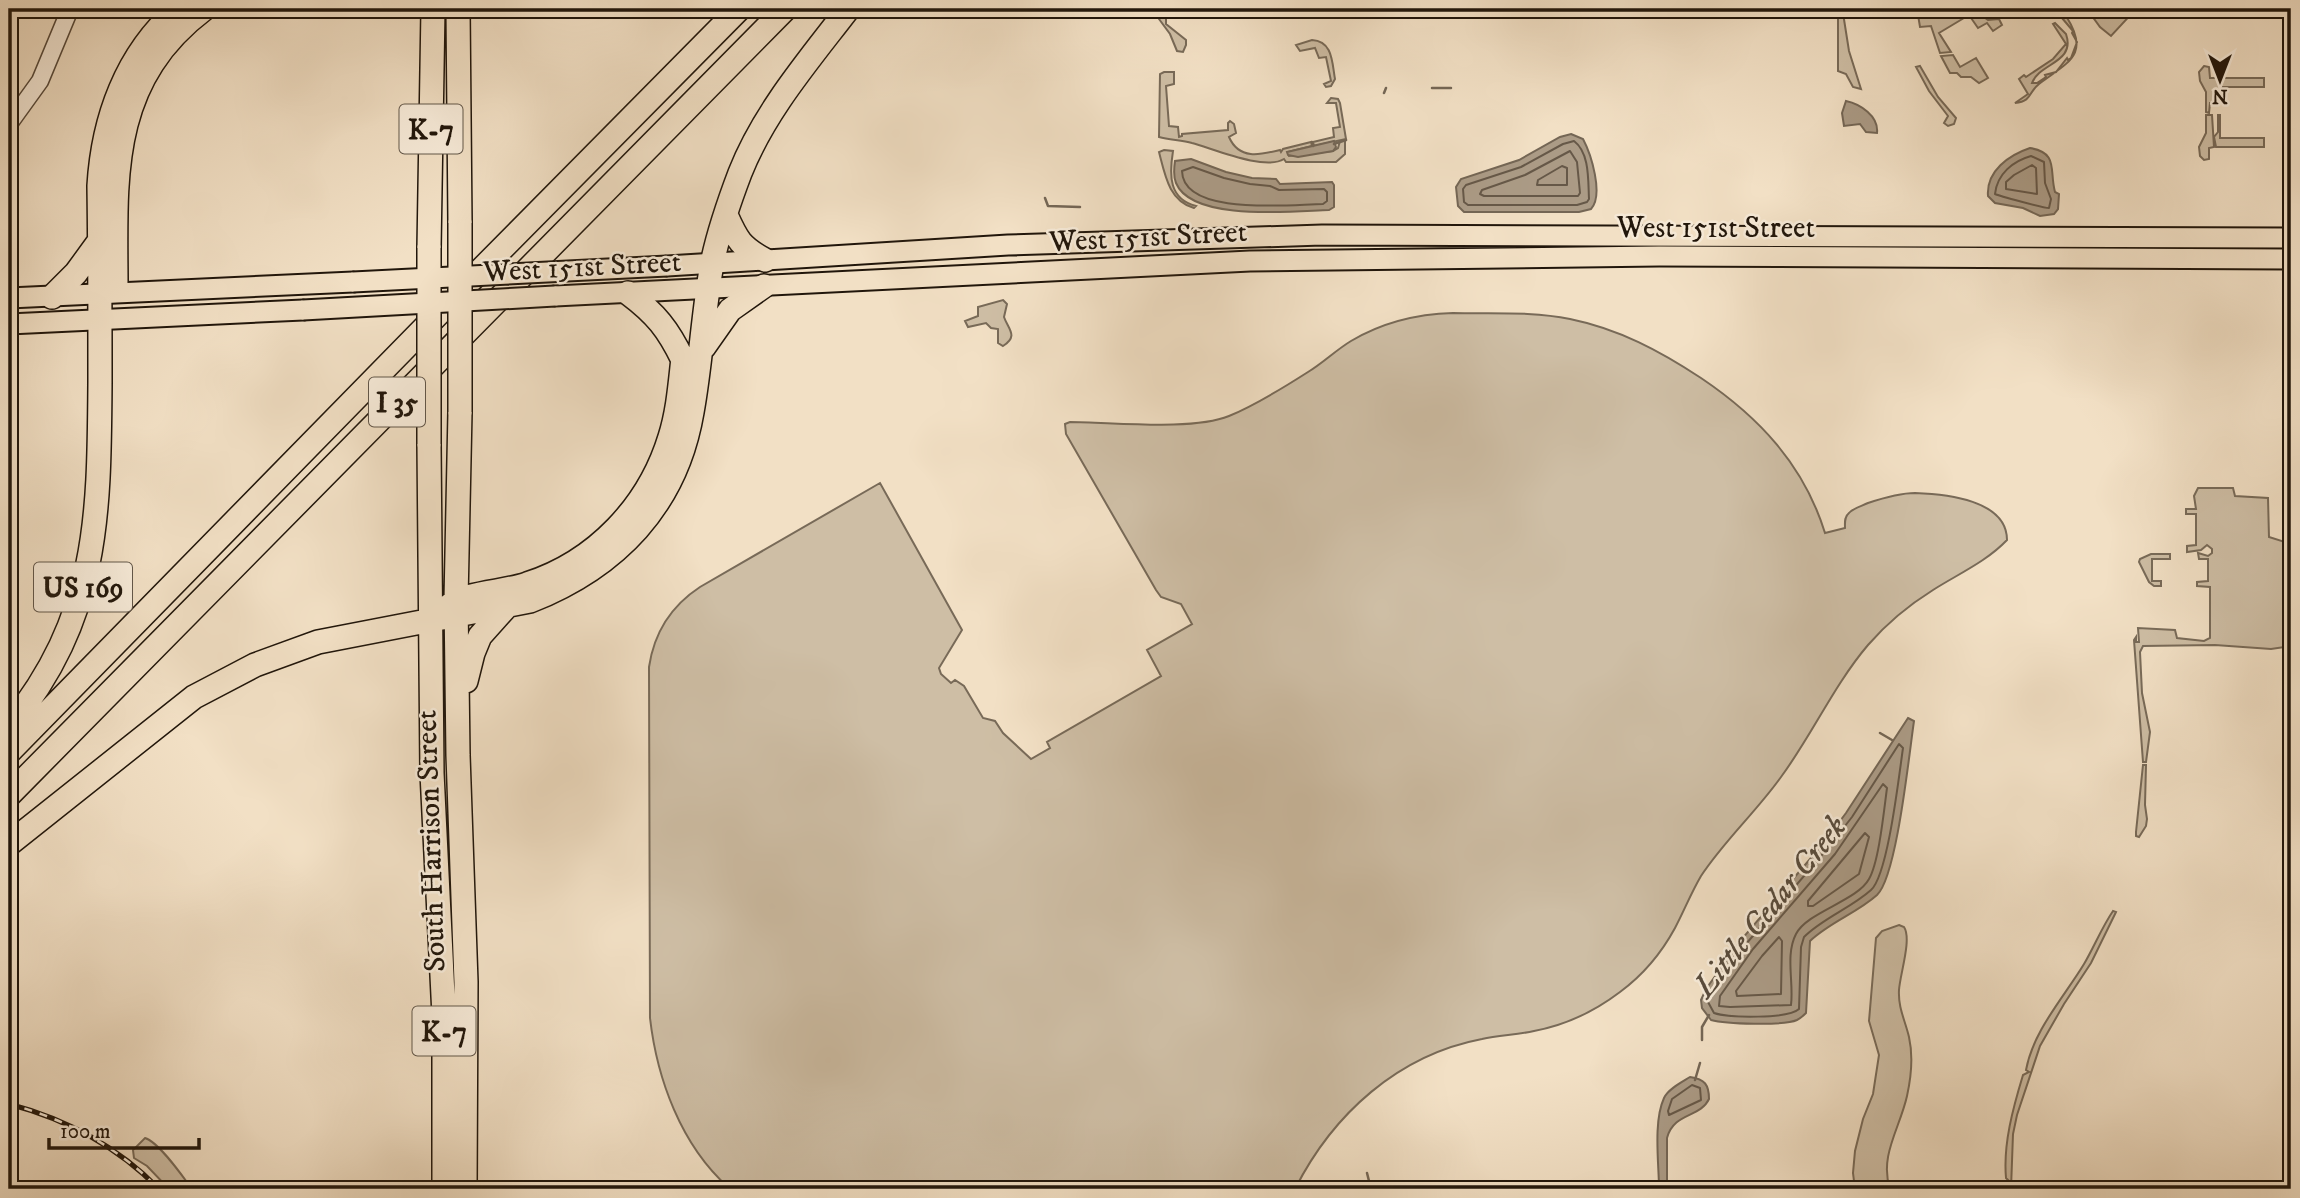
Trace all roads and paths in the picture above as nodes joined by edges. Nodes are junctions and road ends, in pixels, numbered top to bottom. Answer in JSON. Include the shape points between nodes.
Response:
{"nodes":[{"id":1,"x":70,"y":9,"type":"edge"},
{"id":2,"x":178,"y":9,"type":"edge"},
{"id":3,"x":204,"y":9,"type":"edge"},
{"id":4,"x":433,"y":9,"type":"edge"},
{"id":5,"x":458,"y":9,"type":"edge"},
{"id":6,"x":738,"y":9,"type":"edge"},
{"id":7,"x":785,"y":9,"type":"edge"},
{"id":8,"x":848,"y":9,"type":"edge"},
{"id":9,"x":9,"y":124,"type":"edge"},
{"id":10,"x":726,"y":215,"type":"junction"},
{"id":11,"x":2291,"y":238,"type":"edge"},
{"id":12,"x":100,"y":240,"type":"junction"},
{"id":13,"x":2291,"y":259,"type":"edge"},
{"id":14,"x":765,"y":260,"type":"junction"},
{"id":15,"x":712,"y":263,"type":"junction"},
{"id":16,"x":764,"y":286,"type":"junction"},
{"id":17,"x":701,"y":290,"type":"junction"},
{"id":18,"x":628,"y":293,"type":"junction"},
{"id":19,"x":108,"y":295,"type":"junction"},
{"id":20,"x":51,"y":297,"type":"junction"},
{"id":21,"x":9,"y":298,"type":"edge"},
{"id":22,"x":100,"y":320,"type":"junction"},
{"id":23,"x":9,"y":324,"type":"edge"},
{"id":24,"x":692,"y":356,"type":"junction"},
{"id":25,"x":507,"y":606,"type":"junction"},
{"id":26,"x":457,"y":608,"type":"junction"},
{"id":27,"x":430,"y":621,"type":"junction"},
{"id":28,"x":458,"y":687,"type":"junction"},
{"id":29,"x":9,"y":727,"type":"edge"},
{"id":30,"x":9,"y":752,"type":"edge"},
{"id":31,"x":9,"y":795,"type":"edge"},
{"id":32,"x":9,"y":844,"type":"edge"},
{"id":33,"x":444,"y":1189,"type":"edge"},
{"id":34,"x":465,"y":1189,"type":"edge"}],
"edges":[{"from":1,"to":9,"type":"street","via":[[40,81]]},
{"from":2,"to":12,"type":"highway","via":[[138,56],[113,106],[101,162]]},
{"from":3,"to":19,"type":"highway","via":[[155,60],[125,122],[117,162]]},
{"from":4,"to":27,"type":"highway","number":"K-7","bridge":true},
{"from":5,"to":26,"type":"highway","name":"South Harrison Street","bridge":true},
{"from":6,"to":30,"type":"highway","number":"I 35"},
{"from":7,"to":31,"type":"highway","number":"I 35"},
{"from":8,"to":10,"type":"highway","via":[[770,114]]},
{"from":10,"to":14,"type":"highway","via":[[743,247]]},
{"from":10,"to":15,"type":"highway"},
{"from":11,"to":14,"type":"main road","name":"West 151st Street","via":[[1322,234],[1008,245]]},
{"from":12,"to":19,"type":"highway"},
{"from":12,"to":20,"type":"highway"},
{"from":13,"to":16,"type":"main road","name":"West 151st Street","via":[[1659,256],[1250,261]]},
{"from":14,"to":15,"type":"main road","name":"West 151st Street"},
{"from":15,"to":17,"type":"highway"},
{"from":15,"to":19,"type":"main road","name":"West 151st Street","bridge":true},
{"from":16,"to":17,"type":"main road","name":"West 151st Street"},
{"from":16,"to":24,"type":"highway","via":[[730,310]]},
{"from":17,"to":18,"type":"main road","name":"West 151st Street"},
{"from":17,"to":24,"type":"highway"},
{"from":18,"to":22,"type":"main road","name":"West 151st Street","bridge":true},
{"from":18,"to":24,"type":"highway"},
{"from":19,"to":20,"type":"main road","name":"West 151st Street"},
{"from":19,"to":22,"type":"highway"},
{"from":20,"to":21,"type":"main road","name":"West 151st Street"},
{"from":22,"to":23,"type":"main road","name":"West 151st Street"},
{"from":22,"to":29,"type":"highway","number":"US 169","via":[[99,466],[90,559],[77,608],[55,658]]},
{"from":24,"to":25,"type":"highway","via":[[686,439],[665,490],[647,517],[619,548],[586,574],[543,596]]},
{"from":24,"to":26,"type":"highway","via":[[657,470],[623,522],[591,552],[547,577]]},
{"from":25,"to":26,"type":"highway"},
{"from":25,"to":28,"type":"highway","via":[[480,636],[469,677]]},
{"from":26,"to":27,"type":"highway"},
{"from":26,"to":28,"type":"highway","name":"South Harrison Street","number":"K-7"},
{"from":27,"to":32,"type":"highway","via":[[318,642],[224,680],[148,732]]},
{"from":27,"to":33,"type":"highway","name":"South Harrison Street","number":"K-7","via":[[444,1016]]},
{"from":28,"to":34,"type":"highway","name":"South Harrison Street","number":"K-7","via":[[466,982]]}]}
